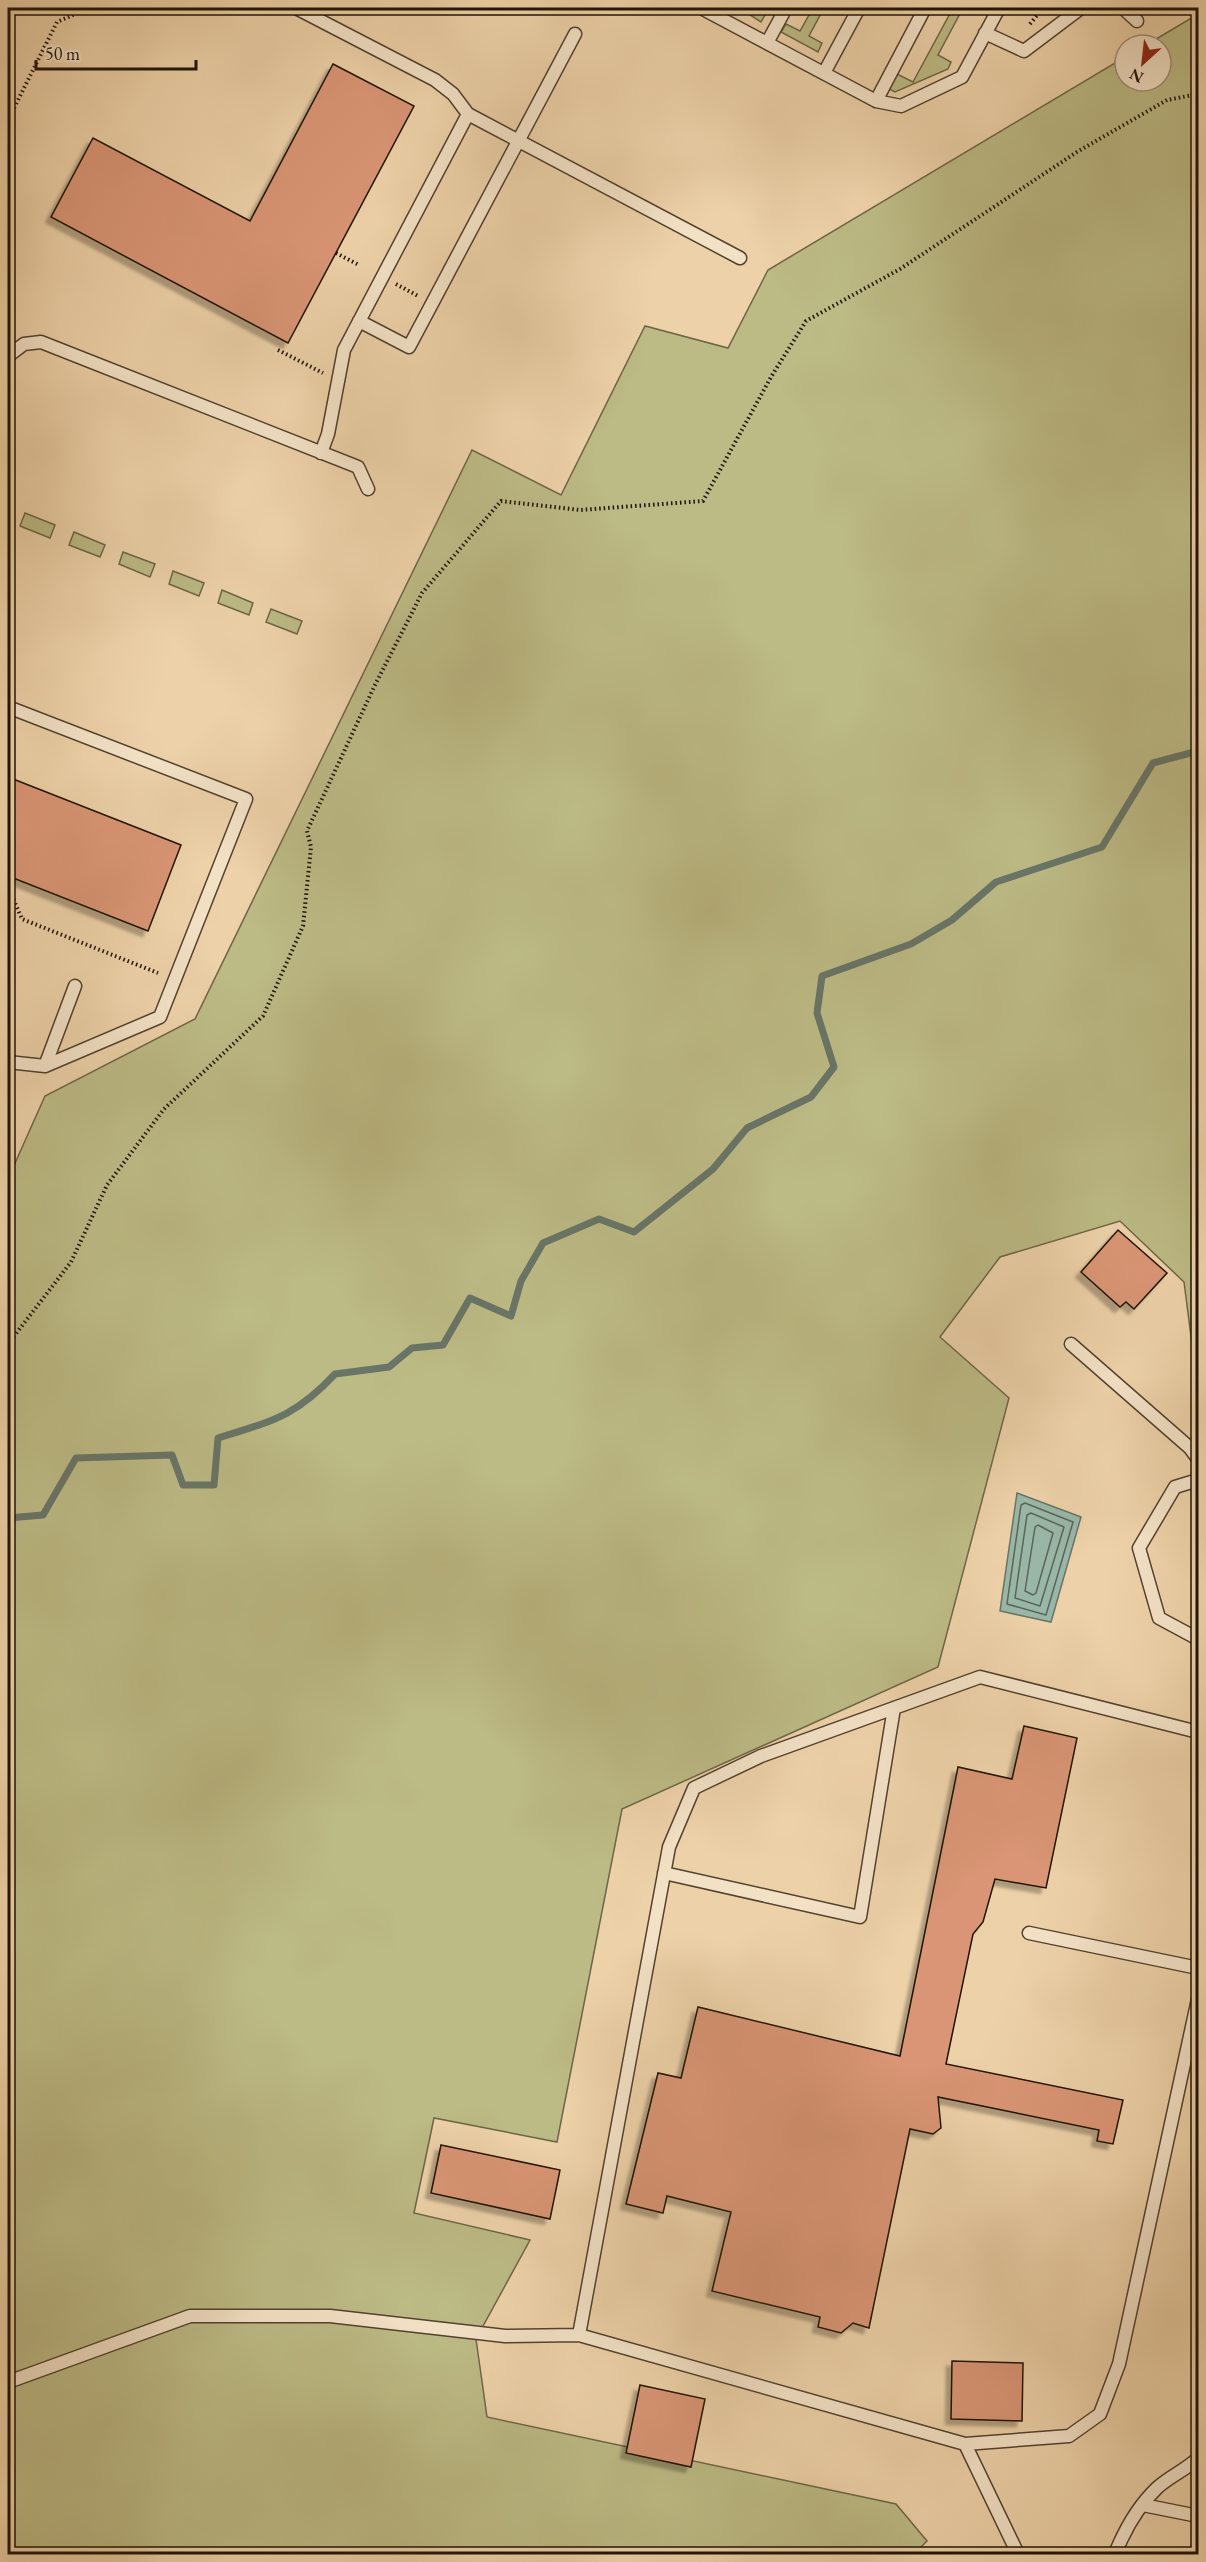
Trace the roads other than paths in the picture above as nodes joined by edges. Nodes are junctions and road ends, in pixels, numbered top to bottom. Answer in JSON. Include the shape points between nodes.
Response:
{"nodes":[{"id":1,"x":296,"y":8,"type":"edge"},
{"id":2,"x":701,"y":8,"type":"edge"},
{"id":3,"x":786,"y":8,"type":"edge"},
{"id":4,"x":858,"y":8,"type":"edge"},
{"id":5,"x":925,"y":8,"type":"edge"},
{"id":6,"x":999,"y":8,"type":"edge"},
{"id":7,"x":1081,"y":8,"type":"edge"},
{"id":8,"x":1123,"y":8,"type":"edge"},
{"id":9,"x":1137,"y":21,"type":"dead end"},
{"id":10,"x":985,"y":33,"type":"junction"},
{"id":11,"x":575,"y":34,"type":"dead end"},
{"id":12,"x":767,"y":43,"type":"junction"},
{"id":13,"x":824,"y":73,"type":"junction"},
{"id":14,"x":876,"y":100,"type":"junction"},
{"id":15,"x":468,"y":114,"type":"junction"},
{"id":16,"x":518,"y":141,"type":"junction"},
{"id":17,"x":740,"y":258,"type":"dead end"},
{"id":18,"x":359,"y":321,"type":"junction"},
{"id":19,"x":8,"y":356,"type":"edge"},
{"id":20,"x":321,"y":453,"type":"junction"},
{"id":21,"x":368,"y":489,"type":"dead end"},
{"id":22,"x":8,"y":707,"type":"edge"},
{"id":23,"x":75,"y":986,"type":"dead end"},
{"id":24,"x":8,"y":1062,"type":"edge"},
{"id":25,"x":45,"y":1066,"type":"junction"},
{"id":26,"x":1071,"y":1344,"type":"dead end"},
{"id":27,"x":1198,"y":1459,"type":"edge"},
{"id":28,"x":1198,"y":1480,"type":"edge"},
{"id":29,"x":1198,"y":1639,"type":"edge"},
{"id":30,"x":894,"y":1708,"type":"junction"},
{"id":31,"x":1198,"y":1732,"type":"edge"},
{"id":32,"x":664,"y":1873,"type":"junction"},
{"id":33,"x":1029,"y":1933,"type":"dead end"},
{"id":34,"x":1198,"y":1968,"type":"edge"},
{"id":35,"x":1198,"y":1999,"type":"edge"},
{"id":36,"x":579,"y":2335,"type":"junction"},
{"id":37,"x":8,"y":2382,"type":"edge"},
{"id":38,"x":965,"y":2444,"type":"junction"},
{"id":39,"x":1198,"y":2458,"type":"edge"},
{"id":40,"x":1143,"y":2505,"type":"junction"},
{"id":41,"x":1198,"y":2516,"type":"edge"},
{"id":42,"x":1018,"y":2554,"type":"edge"},
{"id":43,"x":1115,"y":2554,"type":"edge"}],
"edges":[{"from":1,"to":15,"type":"lane","via":[[435,80],[453,94]]},
{"from":2,"to":12,"type":"lane"},
{"from":3,"to":12,"type":"lane"},
{"from":4,"to":13,"type":"lane"},
{"from":5,"to":14,"type":"lane"},
{"from":6,"to":10,"type":"lane"},
{"from":7,"to":10,"type":"lane","via":[[1024,51]]},
{"from":8,"to":9,"type":"lane"},
{"from":10,"to":14,"type":"lane","via":[[962,77],[901,106]]},
{"from":11,"to":16,"type":"lane"},
{"from":12,"to":13,"type":"lane"},
{"from":13,"to":14,"type":"lane"},
{"from":15,"to":16,"type":"lane"},
{"from":15,"to":18,"type":"lane"},
{"from":16,"to":17,"type":"lane"},
{"from":16,"to":18,"type":"lane","via":[[409,347]]},
{"from":18,"to":20,"type":"lane","via":[[344,350]]},
{"from":19,"to":20,"type":"lane","via":[[24,344],[41,342]]},
{"from":20,"to":21,"type":"lane","via":[[358,467]]},
{"from":22,"to":25,"type":"lane","via":[[246,799],[160,1017]]},
{"from":23,"to":25,"type":"lane"},
{"from":24,"to":25,"type":"lane"},
{"from":26,"to":27,"type":"lane"},
{"from":28,"to":29,"type":"lane","via":[[1175,1487],[1139,1548],[1159,1618]]},
{"from":30,"to":31,"type":"lane","via":[[980,1677]]},
{"from":30,"to":32,"type":"lane","via":[[761,1756],[694,1788],[669,1847]]},
{"from":30,"to":32,"type":"lane","via":[[860,1917]]},
{"from":32,"to":36,"type":"lane"},
{"from":33,"to":34,"type":"lane"},
{"from":35,"to":38,"type":"lane","via":[[1119,2364],[1100,2414],[1069,2436]]},
{"from":36,"to":37,"type":"lane","via":[[505,2336],[330,2316],[190,2316]]},
{"from":36,"to":38,"type":"lane"},
{"from":38,"to":42,"type":"lane"},
{"from":39,"to":40,"type":"lane","via":[[1158,2487]]},
{"from":40,"to":41,"type":"lane"},
{"from":40,"to":43,"type":"lane","via":[[1128,2523]]}]}
